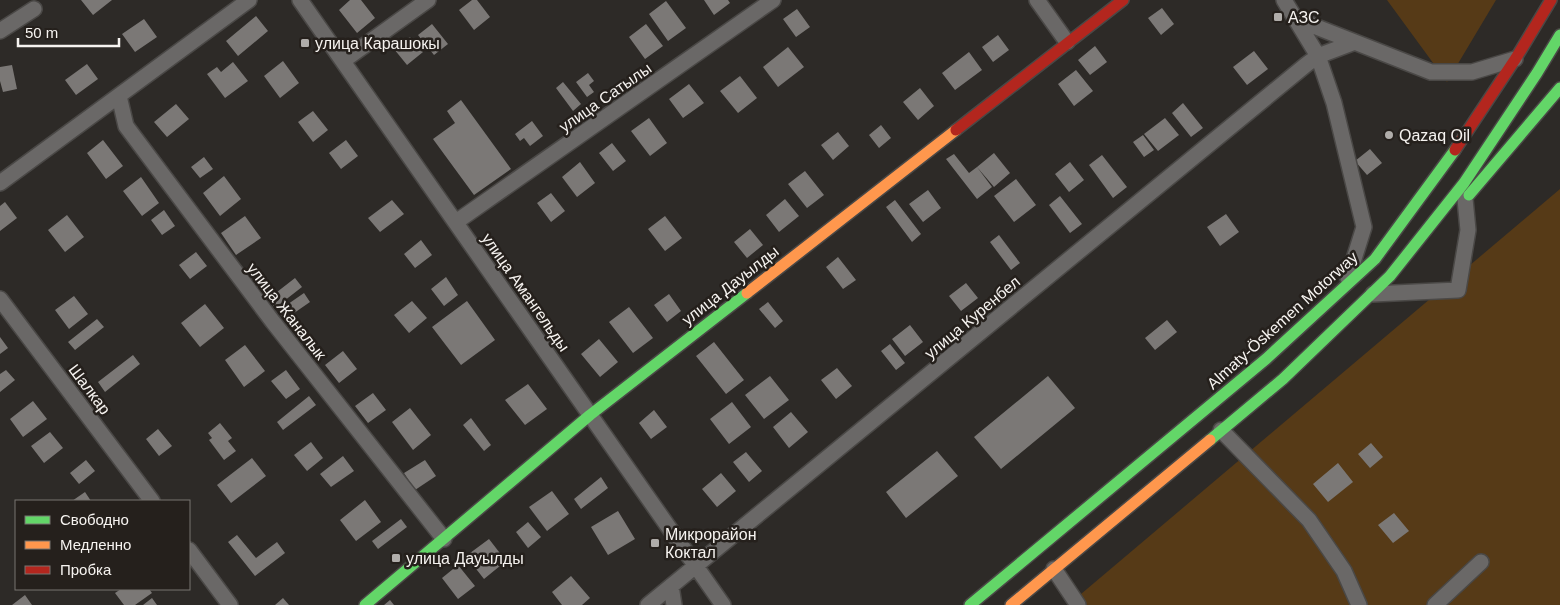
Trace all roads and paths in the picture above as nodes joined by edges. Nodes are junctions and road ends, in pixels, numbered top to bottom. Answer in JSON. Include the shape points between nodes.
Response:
{"nodes":[{"id":1,"x":250,"y":0,"type":"edge"},
{"id":2,"x":300,"y":0,"type":"edge"},
{"id":3,"x":428,"y":0,"type":"edge"},
{"id":4,"x":773,"y":0,"type":"edge"},
{"id":5,"x":1037,"y":0,"type":"edge"},
{"id":6,"x":1123,"y":0,"type":"edge"},
{"id":7,"x":1284,"y":0,"type":"edge"},
{"id":8,"x":1551,"y":0,"type":"edge"},
{"id":9,"x":34,"y":9,"type":"dead end"},
{"id":10,"x":1296,"y":20,"type":"junction"},
{"id":11,"x":0,"y":31,"type":"edge"},
{"id":12,"x":1560,"y":35,"type":"edge"},
{"id":13,"x":1067,"y":42,"type":"junction"},
{"id":14,"x":1355,"y":42,"type":"junction"},
{"id":15,"x":1318,"y":56,"type":"junction"},
{"id":16,"x":1516,"y":58,"type":"junction"},
{"id":17,"x":343,"y":61,"type":"junction"},
{"id":18,"x":1560,"y":88,"type":"edge"},
{"id":19,"x":119,"y":96,"type":"junction"},
{"id":20,"x":0,"y":183,"type":"edge"},
{"id":21,"x":1465,"y":199,"type":"junction"},
{"id":22,"x":456,"y":222,"type":"junction"},
{"id":23,"x":1390,"y":276,"type":"junction"},
{"id":24,"x":1346,"y":286,"type":"junction"},
{"id":25,"x":1372,"y":294,"type":"junction"},
{"id":26,"x":0,"y":298,"type":"edge"},
{"id":27,"x":590,"y":415,"type":"junction"},
{"id":28,"x":1221,"y":430,"type":"junction"},
{"id":29,"x":151,"y":500,"type":"edge"},
{"id":30,"x":1106,"y":509,"type":"junction"},
{"id":31,"x":444,"y":539,"type":"junction"},
{"id":32,"x":190,"y":551,"type":"edge"},
{"id":33,"x":1482,"y":562,"type":"dead end"},
{"id":34,"x":696,"y":566,"type":"junction"},
{"id":35,"x":1054,"y":569,"type":"junction"},
{"id":36,"x":671,"y":586,"type":"junction"},
{"id":37,"x":230,"y":605,"type":"edge"},
{"id":38,"x":365,"y":605,"type":"edge"},
{"id":39,"x":648,"y":605,"type":"edge"},
{"id":40,"x":674,"y":605,"type":"edge"},
{"id":41,"x":723,"y":605,"type":"edge"},
{"id":42,"x":970,"y":605,"type":"edge"},
{"id":43,"x":1011,"y":605,"type":"edge"},
{"id":44,"x":1078,"y":605,"type":"edge"},
{"id":45,"x":1359,"y":605,"type":"edge"},
{"id":46,"x":1435,"y":605,"type":"edge"}],
"edges":[{"from":1,"to":19,"type":"street"},
{"from":2,"to":17,"type":"street","name":"улица Амангельды"},
{"from":3,"to":17,"type":"street"},
{"from":4,"to":22,"type":"street","name":"улица Сатылы"},
{"from":5,"to":13,"type":"street"},
{"from":6,"to":13,"type":"main road","name":"улица Дауылды"},
{"from":7,"to":10,"type":"street"},
{"from":8,"to":16,"type":"main road","name":"Almaty-Öskemen Motorway"},
{"from":9,"to":11,"type":"street"},
{"from":10,"to":14,"type":"street"},
{"from":10,"to":15,"type":"street"},
{"from":12,"to":23,"type":"main road","name":"Almaty-Öskemen Motorway","via":[[1464,184]]},
{"from":13,"to":27,"type":"main road","name":"улица Дауылды"},
{"from":14,"to":15,"type":"street","name":"улица Куренбел"},
{"from":14,"to":16,"type":"street","via":[[1431,72],[1472,72]]},
{"from":15,"to":24,"type":"street","via":[[1334,103],[1364,226]]},
{"from":15,"to":34,"type":"street","name":"улица Куренбел"},
{"from":16,"to":24,"type":"main road","name":"Almaty-Öskemen Motorway","via":[[1432,183],[1375,259]]},
{"from":17,"to":22,"type":"street","name":"улица Амангельды"},
{"from":18,"to":21,"type":"main road"},
{"from":19,"to":20,"type":"street"},
{"from":19,"to":31,"type":"street","name":"улица Жаналык","via":[[126,126],[273,322]]},
{"from":21,"to":23,"type":"main road"},
{"from":21,"to":25,"type":"street","via":[[1468,230],[1458,290]]},
{"from":22,"to":27,"type":"street","name":"улица Амангельды"},
{"from":23,"to":25,"type":"main road","name":"Almaty-Öskemen Motorway"},
{"from":24,"to":30,"type":"main road","name":"Almaty-Öskemen Motorway"},
{"from":25,"to":28,"type":"main road","name":"Almaty-Öskemen Motorway","via":[[1283,379]]},
{"from":26,"to":29,"type":"street","name":"Шалкар"},
{"from":27,"to":31,"type":"main road","name":"улица Дауылды"},
{"from":27,"to":34,"type":"street","name":"улица Амангельды"},
{"from":28,"to":30,"type":"main road","name":"Almaty-Öskemen Motorway"},
{"from":28,"to":45,"type":"street","via":[[1309,520],[1344,571]]},
{"from":30,"to":35,"type":"main road","name":"Almaty-Öskemen Motorway"},
{"from":30,"to":42,"type":"main road","name":"Almaty-Öskemen Motorway"},
{"from":31,"to":38,"type":"main road","name":"улица Дауылды"},
{"from":32,"to":37,"type":"street"},
{"from":33,"to":46,"type":"street"},
{"from":34,"to":36,"type":"street","name":"улица Куренбел"},
{"from":34,"to":41,"type":"street","name":"улица Амангельды"},
{"from":35,"to":43,"type":"main road","name":"Almaty-Öskemen Motorway"},
{"from":35,"to":44,"type":"street"},
{"from":36,"to":39,"type":"street","name":"улица Куренбел"},
{"from":36,"to":40,"type":"street"}]}
